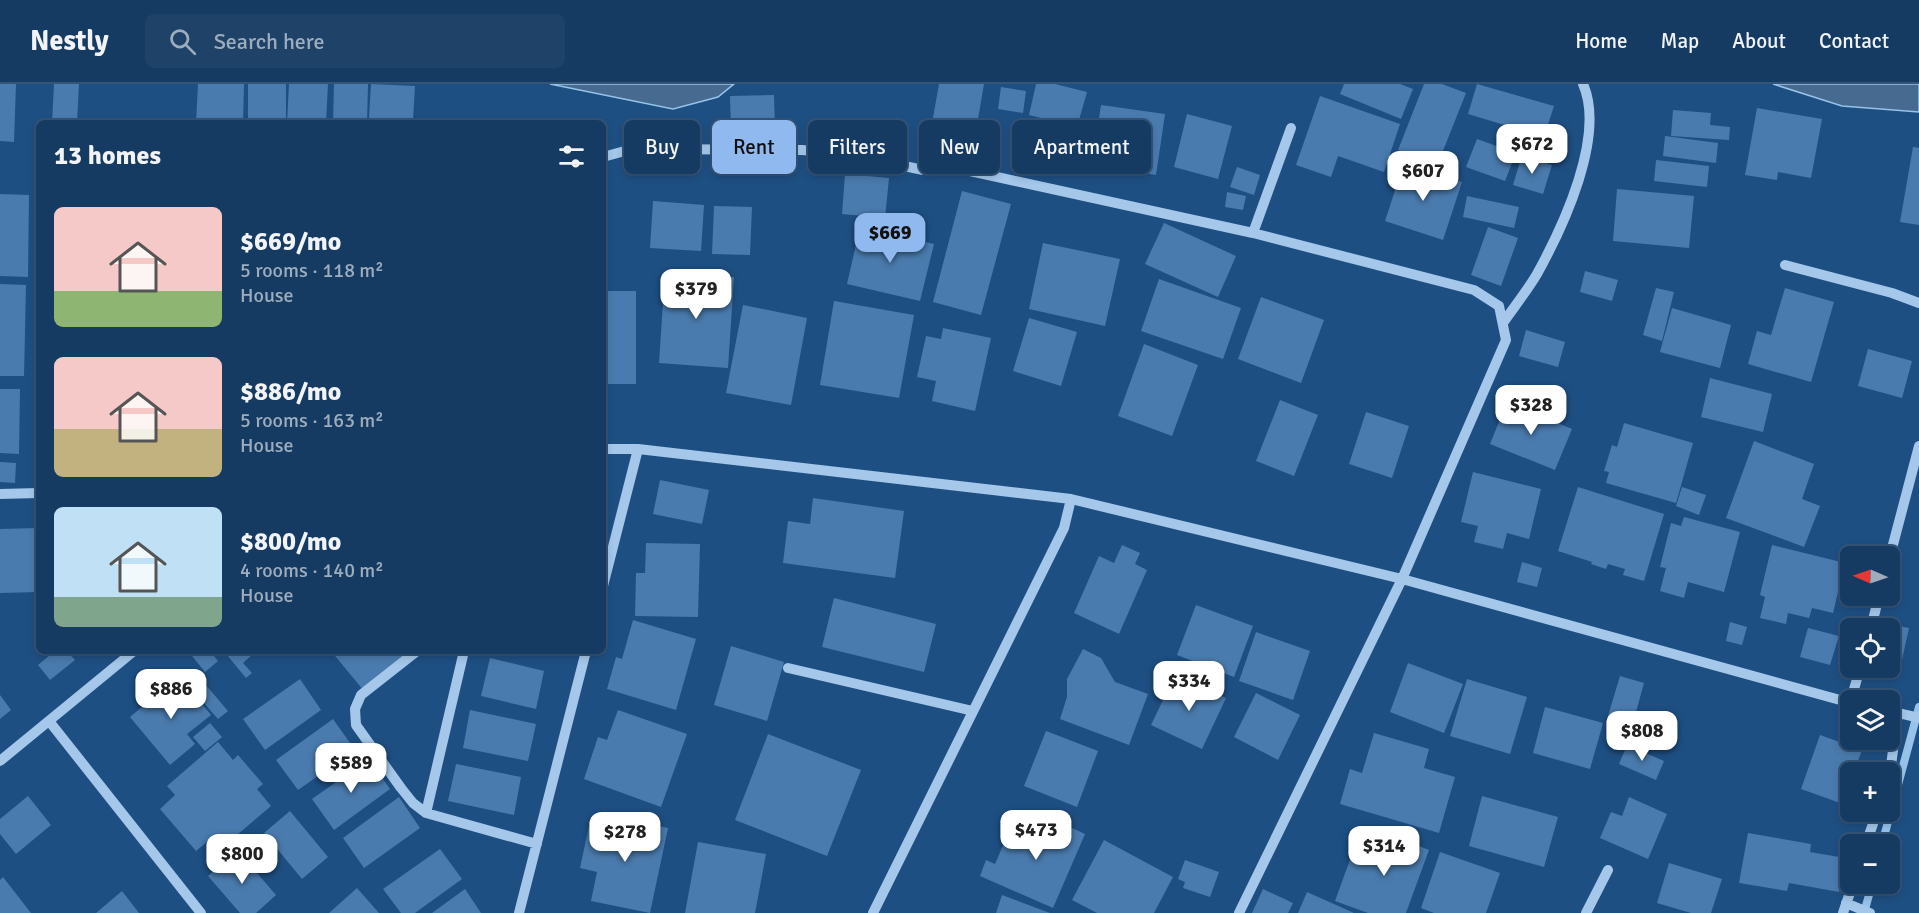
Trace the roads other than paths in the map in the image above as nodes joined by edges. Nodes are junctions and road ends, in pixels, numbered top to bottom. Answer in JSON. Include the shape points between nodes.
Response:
{"nodes":[{"id":1,"x":1583,"y":84,"type":"edge"},
{"id":2,"x":1291,"y":128,"type":"dead end"},
{"id":3,"x":606,"y":156,"type":"edge"},
{"id":4,"x":1253,"y":233,"type":"junction"},
{"id":5,"x":1785,"y":265,"type":"dead end"},
{"id":6,"x":1919,"y":303,"type":"edge"},
{"id":7,"x":1503,"y":323,"type":"junction"},
{"id":8,"x":1919,"y":446,"type":"edge"},
{"id":9,"x":606,"y":449,"type":"edge"},
{"id":10,"x":638,"y":449,"type":"junction"},
{"id":11,"x":36,"y":493,"type":"edge"},
{"id":12,"x":0,"y":494,"type":"edge"},
{"id":13,"x":1071,"y":499,"type":"junction"},
{"id":14,"x":1893,"y":546,"type":"edge"},
{"id":15,"x":606,"y":574,"type":"edge"},
{"id":16,"x":1402,"y":579,"type":"junction"},
{"id":17,"x":130,"y":654,"type":"edge"},
{"id":18,"x":413,"y":654,"type":"edge"},
{"id":19,"x":463,"y":654,"type":"edge"},
{"id":20,"x":585,"y":654,"type":"edge"},
{"id":21,"x":788,"y":668,"type":"dead end"},
{"id":22,"x":1840,"y":699,"type":"edge"},
{"id":23,"x":973,"y":711,"type":"junction"},
{"id":24,"x":1900,"y":714,"type":"edge"},
{"id":25,"x":1919,"y":718,"type":"edge"},
{"id":26,"x":49,"y":720,"type":"junction"},
{"id":27,"x":0,"y":761,"type":"edge"},
{"id":28,"x":426,"y":813,"type":"junction"},
{"id":29,"x":537,"y":844,"type":"junction"},
{"id":30,"x":1608,"y":870,"type":"dead end"},
{"id":31,"x":1844,"y":908,"type":"edge"},
{"id":32,"x":1867,"y":912,"type":"edge"},
{"id":33,"x":201,"y":913,"type":"edge"},
{"id":34,"x":519,"y":913,"type":"edge"},
{"id":35,"x":873,"y":913,"type":"edge"},
{"id":36,"x":1239,"y":913,"type":"edge"},
{"id":37,"x":1586,"y":913,"type":"edge"}],
"edges":[{"from":1,"to":7,"type":"street","via":[[1590,122],[1578,182],[1536,275]]},
{"from":2,"to":4,"type":"street"},
{"from":3,"to":4,"type":"street","via":[[632,149],[849,154],[922,170],[970,171]]},
{"from":4,"to":7,"type":"street","via":[[1474,290],[1499,306]]},
{"from":5,"to":6,"type":"street"},
{"from":7,"to":16,"type":"street","via":[[1506,340]]},
{"from":8,"to":14,"type":"street"},
{"from":9,"to":10,"type":"street"},
{"from":10,"to":13,"type":"street"},
{"from":10,"to":15,"type":"street"},
{"from":11,"to":12,"type":"street"},
{"from":13,"to":16,"type":"street"},
{"from":13,"to":23,"type":"street","via":[[1064,528]]},
{"from":16,"to":22,"type":"street"},
{"from":16,"to":36,"type":"street"},
{"from":17,"to":26,"type":"street"},
{"from":18,"to":28,"type":"street","via":[[361,695],[355,709],[356,725],[401,788]]},
{"from":19,"to":28,"type":"street"},
{"from":20,"to":29,"type":"street"},
{"from":21,"to":23,"type":"street"},
{"from":23,"to":35,"type":"street"},
{"from":24,"to":25,"type":"street"},
{"from":26,"to":27,"type":"street"},
{"from":26,"to":33,"type":"street"},
{"from":28,"to":29,"type":"street"},
{"from":29,"to":34,"type":"street"},
{"from":30,"to":37,"type":"street"},
{"from":31,"to":32,"type":"street"}]}
